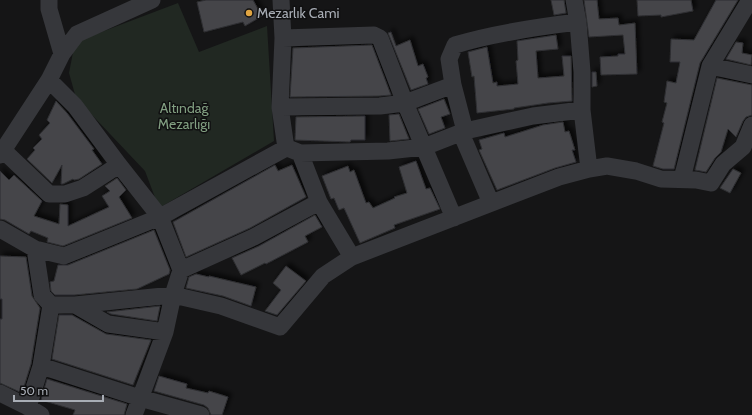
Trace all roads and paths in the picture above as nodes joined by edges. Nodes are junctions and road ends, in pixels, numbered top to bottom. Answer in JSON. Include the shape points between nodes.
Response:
{"nodes":[{"id":1,"x":48,"y":0,"type":"edge"},
{"id":2,"x":152,"y":0,"type":"edge"},
{"id":3,"x":281,"y":0,"type":"edge"},
{"id":4,"x":574,"y":0,"type":"edge"},
{"id":5,"x":750,"y":0,"type":"edge"},
{"id":6,"x":578,"y":22,"type":"junction"},
{"id":7,"x":283,"y":38,"type":"junction"},
{"id":8,"x":62,"y":54,"type":"junction"},
{"id":9,"x":710,"y":66,"type":"junction"},
{"id":10,"x":752,"y":75,"type":"edge"},
{"id":11,"x":49,"y":80,"type":"junction"},
{"id":12,"x":453,"y":85,"type":"junction"},
{"id":13,"x":405,"y":104,"type":"junction"},
{"id":14,"x":280,"y":107,"type":"junction"},
{"id":15,"x":582,"y":110,"type":"junction"},
{"id":16,"x":752,"y":125,"type":"edge"},
{"id":17,"x":463,"y":132,"type":"junction"},
{"id":18,"x":424,"y":147,"type":"junction"},
{"id":19,"x":748,"y":149,"type":"edge"},
{"id":20,"x":293,"y":150,"type":"junction"},
{"id":21,"x":2,"y":153,"type":"edge"},
{"id":22,"x":119,"y":165,"type":"junction"},
{"id":23,"x":590,"y":169,"type":"junction"},
{"id":24,"x":682,"y":179,"type":"junction"},
{"id":25,"x":319,"y":202,"type":"junction"},
{"id":26,"x":491,"y":203,"type":"junction"},
{"id":27,"x":160,"y":217,"type":"junction"},
{"id":28,"x":454,"y":218,"type":"junction"},
{"id":29,"x":0,"y":229,"type":"edge"},
{"id":30,"x":35,"y":249,"type":"junction"},
{"id":31,"x":352,"y":257,"type":"junction"},
{"id":32,"x":181,"y":270,"type":"junction"},
{"id":33,"x":173,"y":295,"type":"junction"},
{"id":34,"x":51,"y":305,"type":"junction"},
{"id":35,"x":75,"y":305,"type":"junction"},
{"id":36,"x":165,"y":332,"type":"junction"},
{"id":37,"x":41,"y":366,"type":"junction"},
{"id":38,"x":0,"y":393,"type":"edge"},
{"id":39,"x":140,"y":398,"type":"junction"},
{"id":40,"x":34,"y":411,"type":"edge"},
{"id":41,"x":134,"y":415,"type":"edge"},
{"id":42,"x":200,"y":415,"type":"edge"}],
"edges":[{"from":1,"to":8,"type":"street"},
{"from":2,"to":8,"type":"street","via":[[77,34]]},
{"from":3,"to":7,"type":"street"},
{"from":4,"to":6,"type":"street"},
{"from":5,"to":9,"type":"street"},
{"from":6,"to":12,"type":"street","via":[[482,37],[455,45],[449,59]]},
{"from":6,"to":15,"type":"street"},
{"from":7,"to":13,"type":"street","via":[[374,35],[380,38]]},
{"from":7,"to":14,"type":"street"},
{"from":8,"to":11,"type":"street"},
{"from":9,"to":10,"type":"street"},
{"from":9,"to":24,"type":"street"},
{"from":11,"to":21,"type":"street"},
{"from":11,"to":22,"type":"street","via":[[74,106]]},
{"from":12,"to":13,"type":"street"},
{"from":12,"to":17,"type":"street"},
{"from":13,"to":14,"type":"street"},
{"from":13,"to":18,"type":"street"},
{"from":14,"to":20,"type":"street"},
{"from":15,"to":17,"type":"street","via":[[533,116]]},
{"from":15,"to":23,"type":"street"},
{"from":16,"to":19,"type":"street"},
{"from":17,"to":18,"type":"street"},
{"from":17,"to":26,"type":"street"},
{"from":18,"to":20,"type":"street","via":[[388,152]]},
{"from":18,"to":28,"type":"street"},
{"from":19,"to":24,"type":"street","via":[[723,164],[711,183]]},
{"from":20,"to":25,"type":"street"},
{"from":20,"to":27,"type":"street"},
{"from":21,"to":22,"type":"street","via":[[49,194],[65,194],[84,188]]},
{"from":22,"to":27,"type":"street"},
{"from":23,"to":24,"type":"street","via":[[607,166],[661,179]]},
{"from":23,"to":26,"type":"street","via":[[559,177]]},
{"from":25,"to":31,"type":"street"},
{"from":25,"to":32,"type":"street","via":[[254,237]]},
{"from":26,"to":28,"type":"street"},
{"from":27,"to":30,"type":"street","via":[[64,256]]},
{"from":27,"to":32,"type":"street"},
{"from":28,"to":31,"type":"street"},
{"from":29,"to":30,"type":"street"},
{"from":30,"to":34,"type":"street","via":[[42,295]]},
{"from":31,"to":33,"type":"street","via":[[323,276],[280,327],[221,306]]},
{"from":32,"to":33,"type":"street"},
{"from":33,"to":35,"type":"street"},
{"from":33,"to":36,"type":"street"},
{"from":34,"to":35,"type":"street"},
{"from":34,"to":37,"type":"street"},
{"from":35,"to":36,"type":"street","via":[[108,324]]},
{"from":36,"to":39,"type":"street"},
{"from":37,"to":39,"type":"street"},
{"from":37,"to":40,"type":"street"},
{"from":38,"to":40,"type":"street"},
{"from":39,"to":41,"type":"street"},
{"from":39,"to":42,"type":"street"}]}
